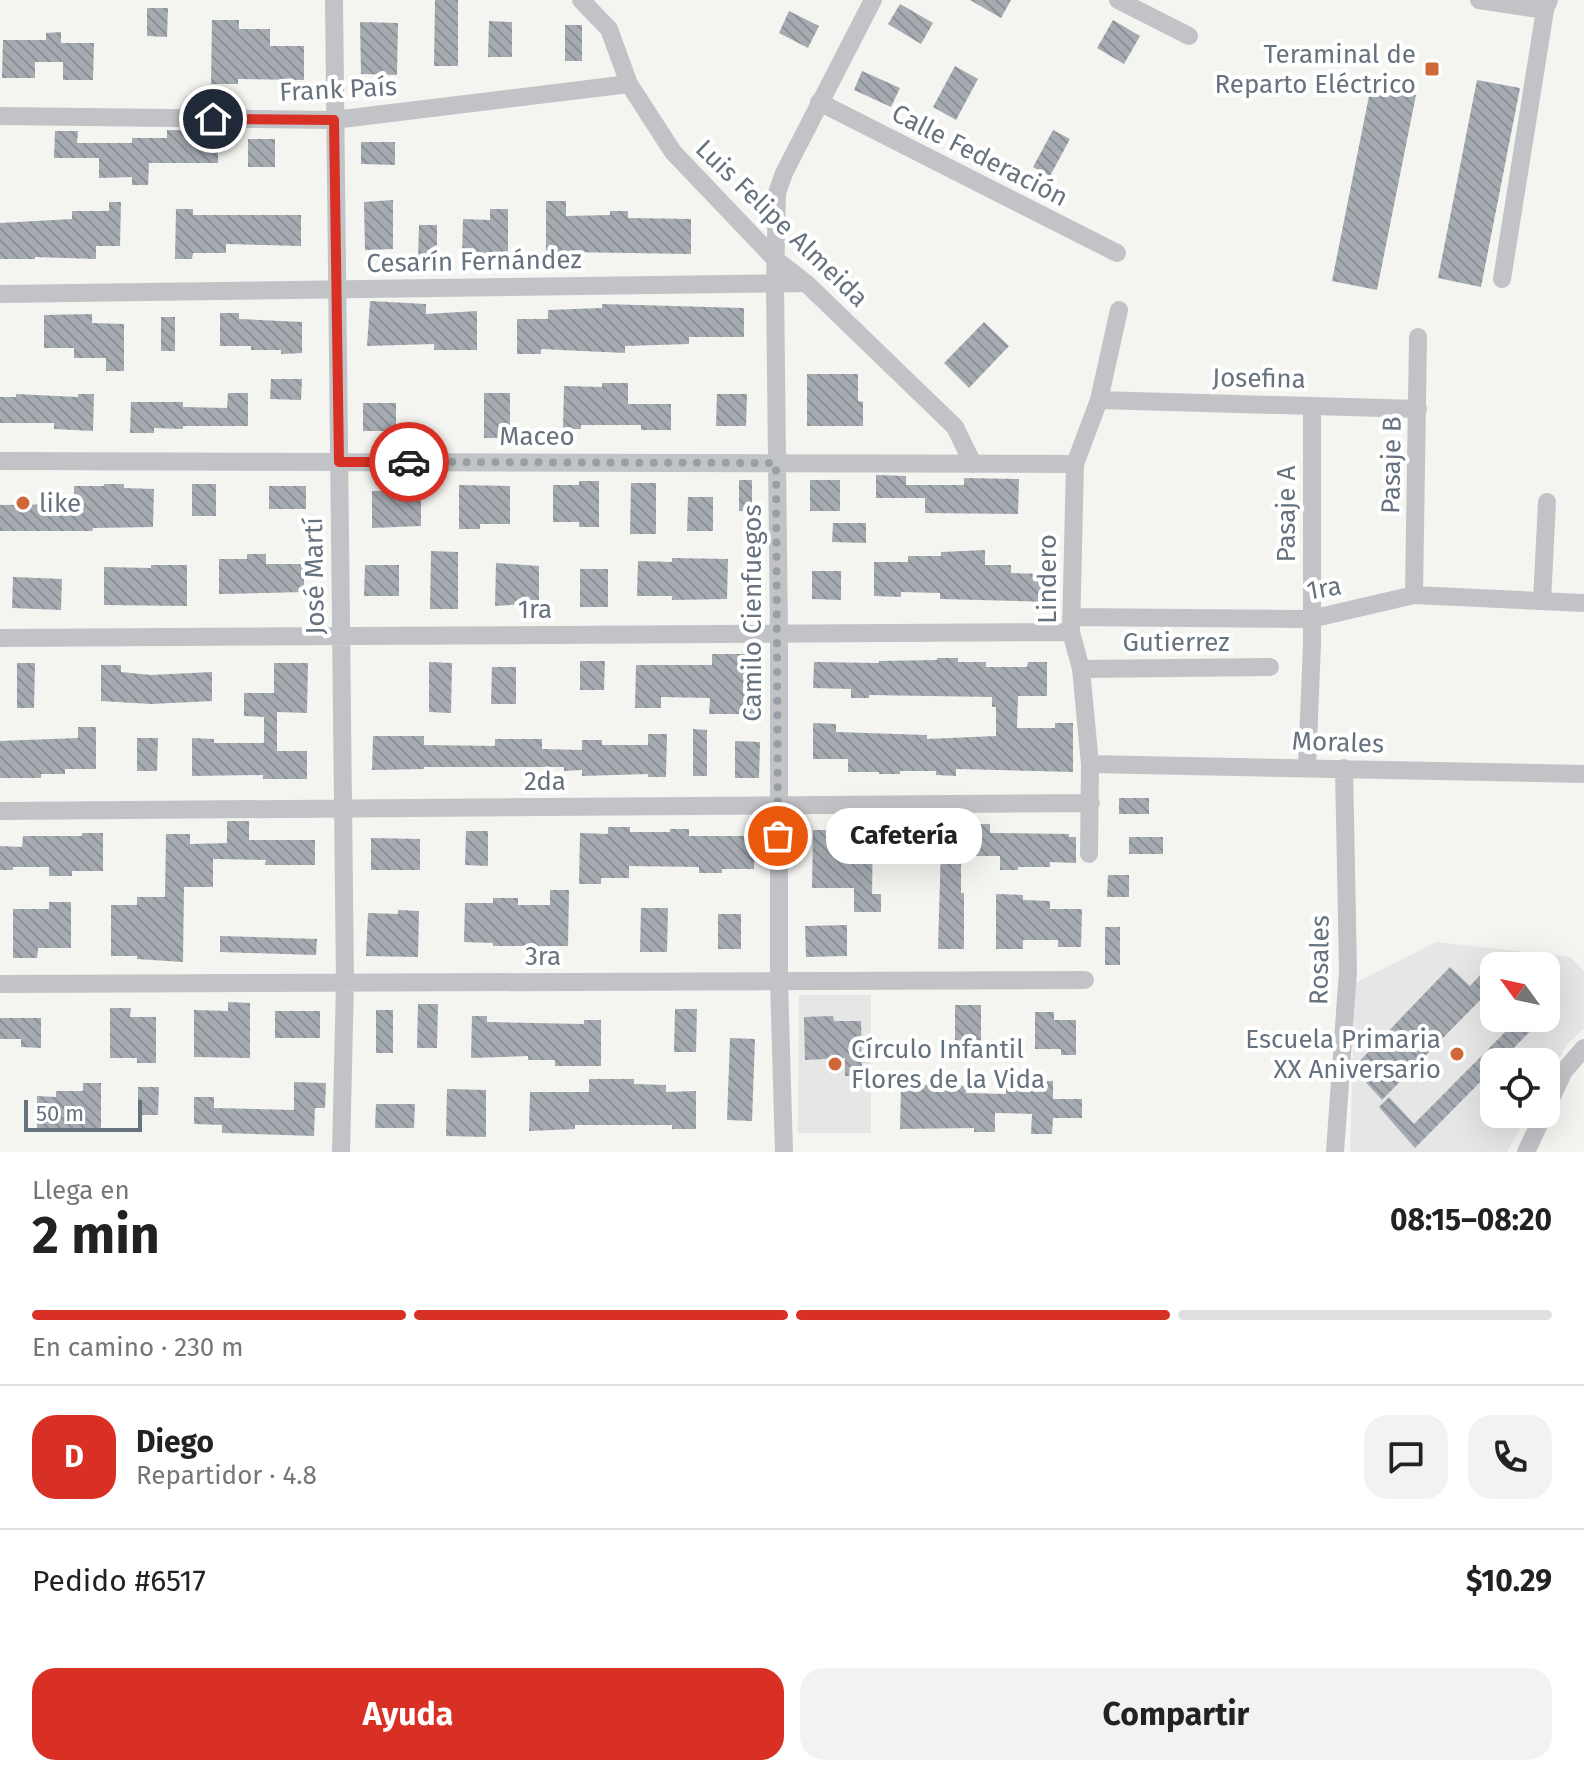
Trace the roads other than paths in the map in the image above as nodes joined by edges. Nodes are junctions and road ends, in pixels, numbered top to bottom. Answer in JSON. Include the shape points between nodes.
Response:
{"nodes":[{"id":1,"x":334,"y":0,"type":"edge"},
{"id":2,"x":581,"y":0,"type":"edge"},
{"id":3,"x":873,"y":0,"type":"edge"},
{"id":4,"x":1118,"y":0,"type":"edge"},
{"id":5,"x":1479,"y":0,"type":"edge"},
{"id":6,"x":1547,"y":5,"type":"edge"},
{"id":7,"x":1189,"y":36,"type":"dead end"},
{"id":8,"x":629,"y":84,"type":"junction"},
{"id":9,"x":819,"y":102,"type":"junction"},
{"id":10,"x":0,"y":116,"type":"edge"},
{"id":11,"x":334,"y":120,"type":"junction"},
{"id":12,"x":1117,"y":253,"type":"dead end"},
{"id":13,"x":775,"y":259,"type":"junction"},
{"id":14,"x":1502,"y":279,"type":"dead end"},
{"id":15,"x":775,"y":283,"type":"junction"},
{"id":16,"x":806,"y":283,"type":"junction"},
{"id":17,"x":338,"y":289,"type":"junction"},
{"id":18,"x":0,"y":294,"type":"edge"},
{"id":19,"x":1119,"y":310,"type":"dead end"},
{"id":20,"x":1418,"y":337,"type":"dead end"},
{"id":21,"x":1099,"y":400,"type":"junction"},
{"id":22,"x":1312,"y":406,"type":"junction"},
{"id":23,"x":1418,"y":409,"type":"junction"},
{"id":24,"x":0,"y":461,"type":"edge"},
{"id":25,"x":339,"y":462,"type":"junction"},
{"id":26,"x":776,"y":463,"type":"junction"},
{"id":27,"x":973,"y":464,"type":"junction"},
{"id":28,"x":1075,"y":464,"type":"junction"},
{"id":29,"x":1547,"y":502,"type":"dead end"},
{"id":30,"x":1414,"y":595,"type":"junction"},
{"id":31,"x":1542,"y":601,"type":"junction"},
{"id":32,"x":1584,"y":603,"type":"edge"},
{"id":33,"x":1311,"y":619,"type":"junction"},
{"id":34,"x":1071,"y":624,"type":"junction"},
{"id":35,"x":779,"y":634,"type":"junction"},
{"id":36,"x":341,"y":636,"type":"junction"},
{"id":37,"x":0,"y":638,"type":"edge"},
{"id":38,"x":1270,"y":667,"type":"dead end"},
{"id":39,"x":1081,"y":669,"type":"junction"},
{"id":40,"x":1090,"y":764,"type":"junction"},
{"id":41,"x":1307,"y":766,"type":"junction"},
{"id":42,"x":1344,"y":768,"type":"junction"},
{"id":43,"x":1584,"y":774,"type":"edge"},
{"id":44,"x":1091,"y":803,"type":"junction"},
{"id":45,"x":778,"y":805,"type":"junction"},
{"id":46,"x":343,"y":809,"type":"junction"},
{"id":47,"x":0,"y":811,"type":"edge"},
{"id":48,"x":1089,"y":854,"type":"dead end"},
{"id":49,"x":1085,"y":980,"type":"dead end"},
{"id":50,"x":779,"y":981,"type":"junction"},
{"id":51,"x":345,"y":982,"type":"junction"},
{"id":52,"x":0,"y":984,"type":"edge"},
{"id":53,"x":1584,"y":1048,"type":"edge"},
{"id":54,"x":1560,"y":1080,"type":"edge"},
{"id":55,"x":1537,"y":1128,"type":"edge"},
{"id":56,"x":341,"y":1152,"type":"edge"},
{"id":57,"x":784,"y":1152,"type":"edge"},
{"id":58,"x":1335,"y":1152,"type":"edge"},
{"id":59,"x":1526,"y":1152,"type":"edge"}],
"edges":[{"from":1,"to":11,"type":"street","name":"José Martí"},
{"from":2,"to":8,"type":"street","name":"Luis Felipe Almeida","via":[[609,29]]},
{"from":3,"to":9,"type":"street","name":"Camilo Cienfuegos"},
{"from":4,"to":7,"type":"street"},
{"from":5,"to":6,"type":"street"},
{"from":6,"to":14,"type":"street"},
{"from":8,"to":11,"type":"street","name":"Frank País"},
{"from":8,"to":13,"type":"street","name":"Luis Felipe Almeida","via":[[673,152]]},
{"from":9,"to":12,"type":"street","name":"Calle Federación"},
{"from":9,"to":13,"type":"street","name":"Camilo Cienfuegos","via":[[777,193]]},
{"from":10,"to":11,"type":"street","name":"Frank País"},
{"from":11,"to":17,"type":"street","name":"José Martí"},
{"from":13,"to":15,"type":"street","name":"Camilo Cienfuegos"},
{"from":13,"to":16,"type":"street","name":"Luis Felipe Almeida"},
{"from":15,"to":16,"type":"street","name":"Cesarín Fernández"},
{"from":15,"to":17,"type":"street","name":"Cesarín Fernández"},
{"from":15,"to":26,"type":"street","name":"Camilo Cienfuegos"},
{"from":16,"to":27,"type":"street","name":"Luis Felipe Almeida","via":[[955,427]]},
{"from":17,"to":18,"type":"street","name":"Cesarín Fernández"},
{"from":17,"to":25,"type":"street","name":"José Martí"},
{"from":19,"to":21,"type":"street","name":"Lindero"},
{"from":20,"to":23,"type":"street","name":"Pasaje B"},
{"from":21,"to":22,"type":"street","name":"Josefina"},
{"from":21,"to":28,"type":"street","name":"Lindero"},
{"from":22,"to":23,"type":"street","name":"Josefina"},
{"from":22,"to":33,"type":"street","name":"Pasaje A"},
{"from":23,"to":30,"type":"street","name":"Pasaje B"},
{"from":24,"to":25,"type":"street","name":"Maceo"},
{"from":25,"to":26,"type":"street","name":"Maceo"},
{"from":25,"to":36,"type":"street","name":"José Martí"},
{"from":26,"to":27,"type":"street","name":"Maceo"},
{"from":26,"to":35,"type":"street","name":"Camilo Cienfuegos"},
{"from":27,"to":28,"type":"street","name":"Maceo"},
{"from":28,"to":34,"type":"street","name":"Lindero"},
{"from":29,"to":31,"type":"street"},
{"from":30,"to":31,"type":"street","name":"1ra"},
{"from":30,"to":33,"type":"street","name":"1ra"},
{"from":31,"to":32,"type":"street","name":"1ra"},
{"from":33,"to":34,"type":"street","name":"1ra"},
{"from":33,"to":41,"type":"street","name":"Pasaje A"},
{"from":34,"to":35,"type":"street","name":"1ra"},
{"from":34,"to":39,"type":"street","name":"Lindero"},
{"from":35,"to":36,"type":"street","name":"1ra"},
{"from":35,"to":45,"type":"street","name":"Camilo Cienfuegos"},
{"from":36,"to":37,"type":"street","name":"1ra"},
{"from":36,"to":46,"type":"street","name":"José Martí"},
{"from":38,"to":39,"type":"street","name":"Gutierrez"},
{"from":39,"to":40,"type":"street","name":"Lindero"},
{"from":40,"to":41,"type":"street","name":"Morales"},
{"from":40,"to":44,"type":"street","name":"Lindero"},
{"from":41,"to":42,"type":"street","name":"Morales"},
{"from":42,"to":43,"type":"street","name":"Morales"},
{"from":42,"to":58,"type":"street","name":"Rosales","via":[[1348,971]]},
{"from":44,"to":45,"type":"street","name":"2da"},
{"from":44,"to":48,"type":"street","name":"Lindero"},
{"from":45,"to":46,"type":"street","name":"2da"},
{"from":45,"to":50,"type":"street","name":"Camilo Cienfuegos"},
{"from":46,"to":47,"type":"street","name":"2da"},
{"from":46,"to":51,"type":"street","name":"José Martí"},
{"from":49,"to":50,"type":"street","name":"3ra"},
{"from":50,"to":51,"type":"street","name":"3ra"},
{"from":50,"to":57,"type":"street","name":"Camilo Cienfuegos"},
{"from":51,"to":52,"type":"street","name":"3ra"},
{"from":51,"to":56,"type":"street","name":"José Martí"},
{"from":53,"to":54,"type":"street"},
{"from":55,"to":59,"type":"street"}]}
